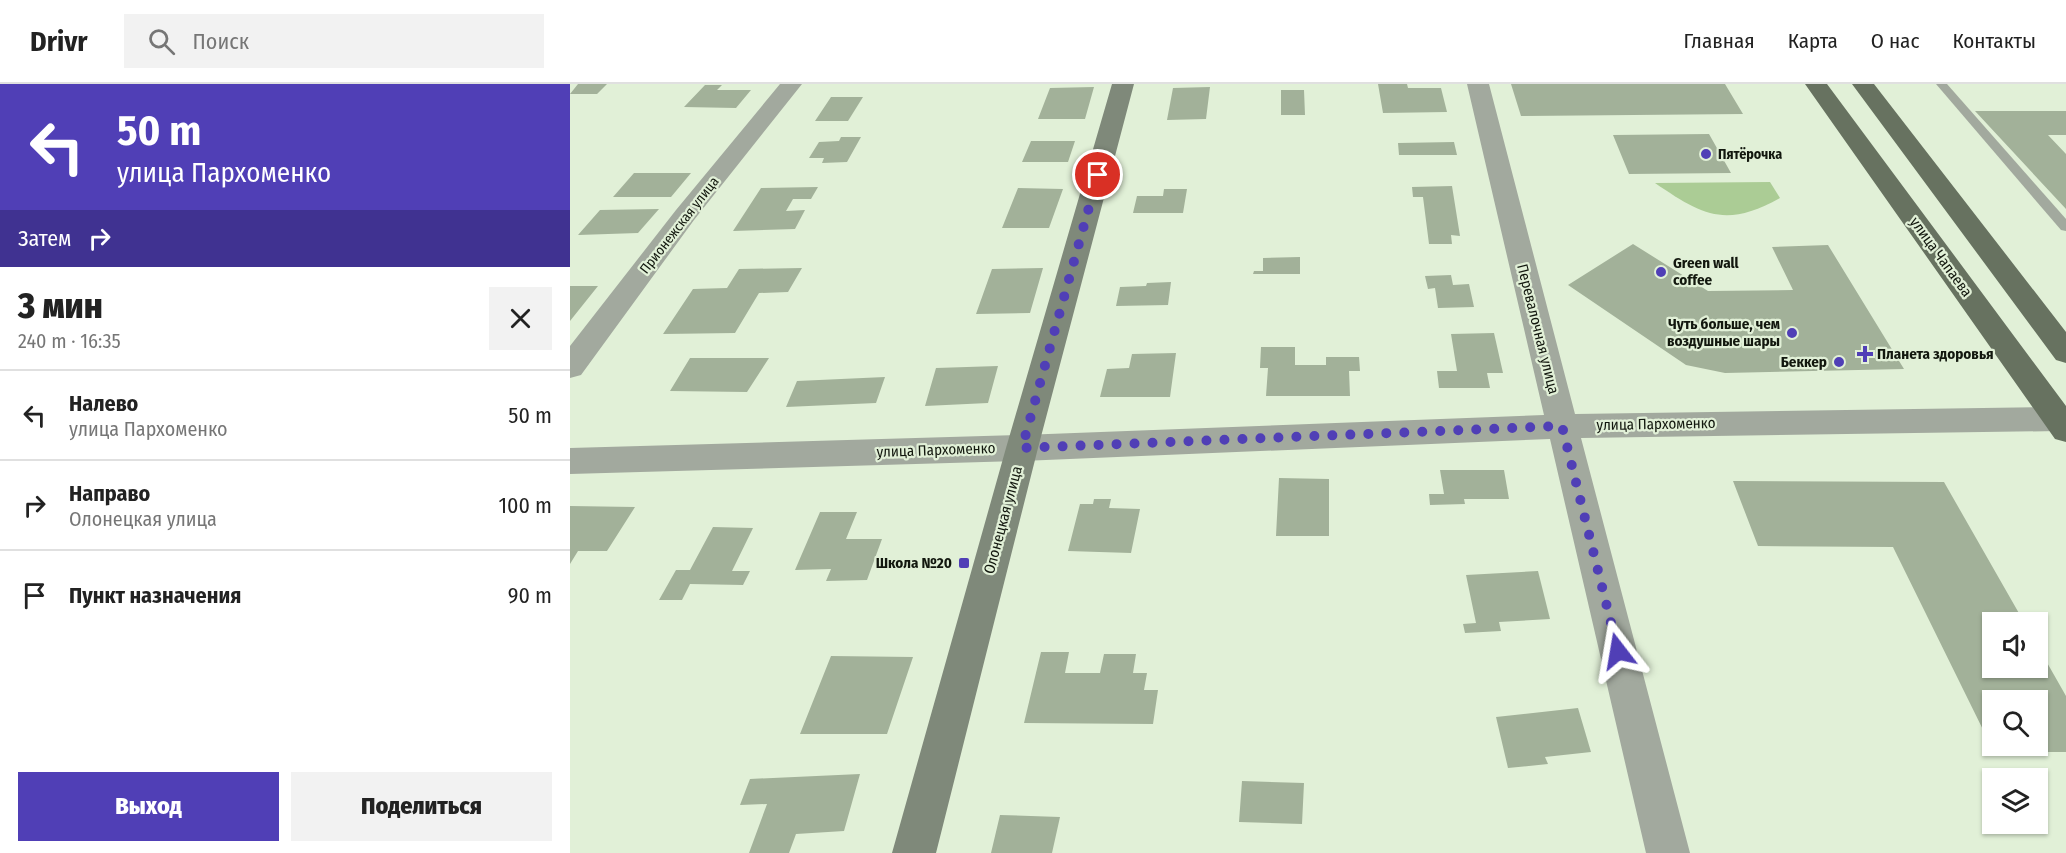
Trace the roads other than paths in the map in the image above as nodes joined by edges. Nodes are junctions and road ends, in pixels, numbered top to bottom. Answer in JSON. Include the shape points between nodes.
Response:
{"nodes":[{"id":1,"x":791,"y":84,"type":"edge"},
{"id":2,"x":1123,"y":84,"type":"edge"},
{"id":3,"x":1478,"y":84,"type":"edge"},
{"id":4,"x":1816,"y":84,"type":"edge"},
{"id":5,"x":1863,"y":84,"type":"edge"},
{"id":6,"x":1941,"y":84,"type":"edge"},
{"id":7,"x":2066,"y":227,"type":"edge"},
{"id":8,"x":2066,"y":352,"type":"edge"},
{"id":9,"x":570,"y":367,"type":"edge"},
{"id":10,"x":2062,"y":425,"type":"edge"},
{"id":11,"x":1562,"y":426,"type":"junction"},
{"id":12,"x":1022,"y":448,"type":"junction"},
{"id":13,"x":570,"y":461,"type":"edge"},
{"id":14,"x":914,"y":853,"type":"edge"},
{"id":15,"x":1668,"y":853,"type":"edge"}],
"edges":[{"from":1,"to":9,"type":"street","name":"Прионежская улица"},
{"from":2,"to":12,"type":"main road","name":"Олонецкая улица"},
{"from":3,"to":11,"type":"street","name":"Перевалочная улица"},
{"from":4,"to":10,"type":"main road","name":"улица Чапаева"},
{"from":5,"to":8,"type":"main road"},
{"from":6,"to":7,"type":"lane"},
{"from":10,"to":11,"type":"street","name":"улица Пархоменко"},
{"from":11,"to":12,"type":"street","name":"улица Пархоменко"},
{"from":11,"to":15,"type":"street","name":"Перевалочная улица"},
{"from":12,"to":13,"type":"street","name":"улица Пархоменко"},
{"from":12,"to":14,"type":"main road","name":"Олонецкая улица"}]}
